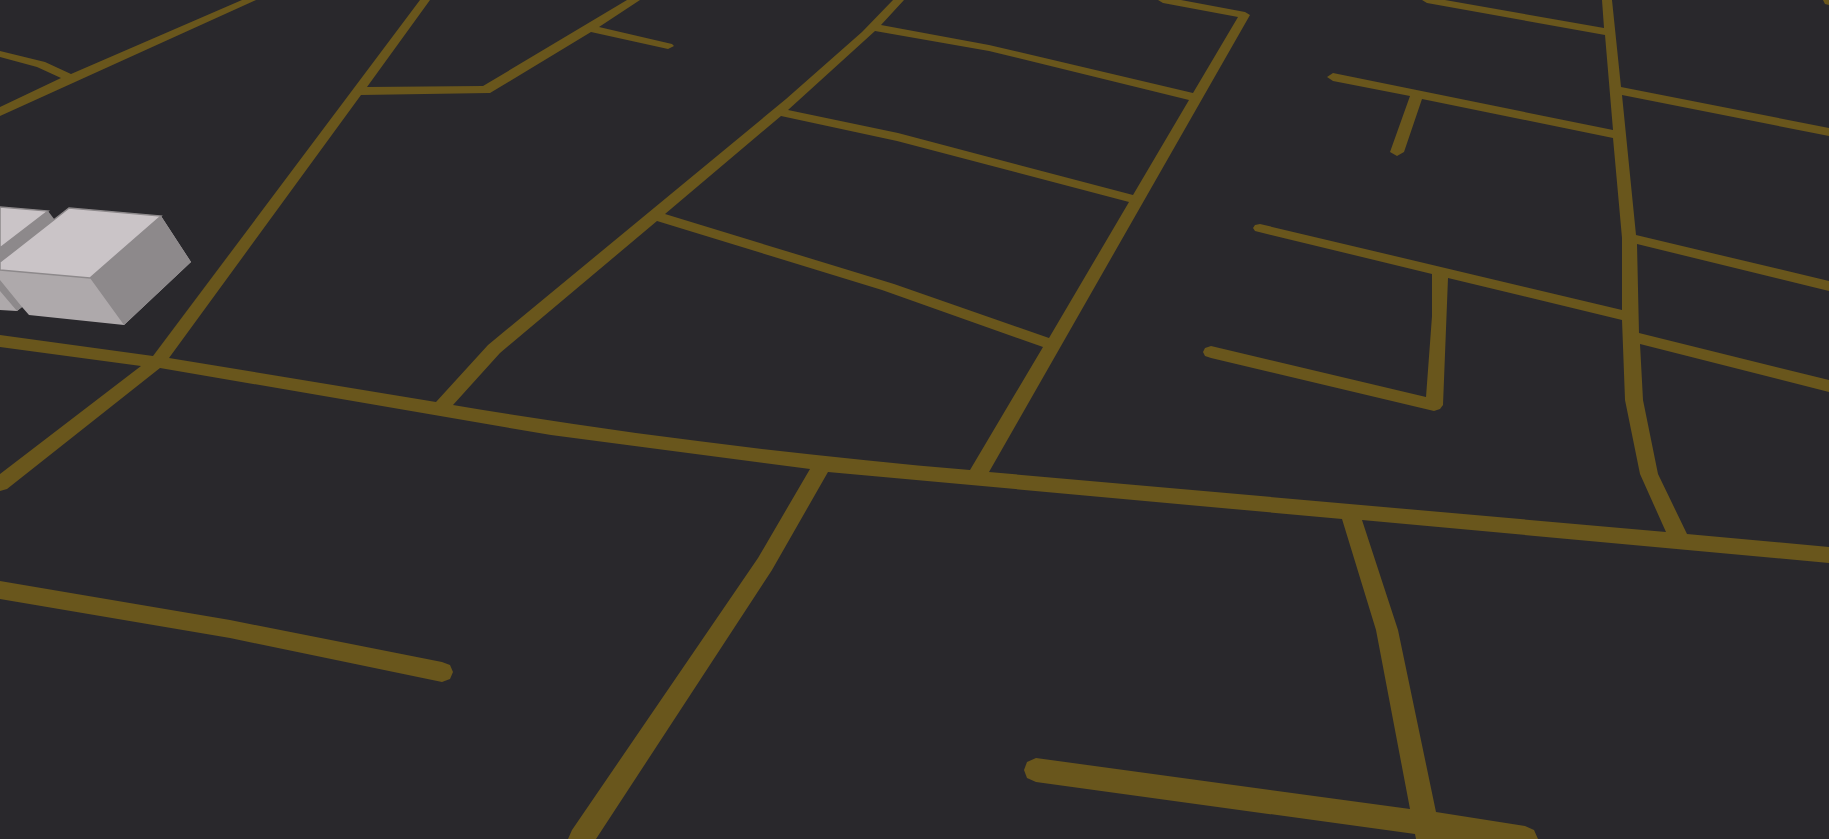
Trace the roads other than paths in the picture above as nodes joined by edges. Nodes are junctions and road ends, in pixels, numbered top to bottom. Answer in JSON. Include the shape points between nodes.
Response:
{"nodes":[{"id":1,"x":251,"y":0,"type":"edge"},
{"id":2,"x":425,"y":0,"type":"edge"},
{"id":3,"x":634,"y":0,"type":"edge"},
{"id":4,"x":899,"y":0,"type":"edge"},
{"id":5,"x":1163,"y":0,"type":"edge"},
{"id":6,"x":1427,"y":0,"type":"edge"},
{"id":7,"x":1607,"y":0,"type":"edge"},
{"id":8,"x":873,"y":27,"type":"junction"},
{"id":9,"x":590,"y":28,"type":"junction"},
{"id":10,"x":1611,"y":33,"type":"junction"},
{"id":11,"x":668,"y":46,"type":"dead end"},
{"id":12,"x":0,"y":54,"type":"edge"},
{"id":13,"x":1333,"y":77,"type":"dead end"},
{"id":14,"x":72,"y":79,"type":"junction"},
{"id":15,"x":1616,"y":90,"type":"junction"},
{"id":16,"x":357,"y":91,"type":"junction"},
{"id":17,"x":1416,"y":94,"type":"junction"},
{"id":18,"x":1198,"y":98,"type":"junction"},
{"id":19,"x":0,"y":112,"type":"edge"},
{"id":20,"x":779,"y":112,"type":"junction"},
{"id":21,"x":1829,"y":132,"type":"edge"},
{"id":22,"x":1620,"y":135,"type":"junction"},
{"id":23,"x":1397,"y":152,"type":"dead end"},
{"id":24,"x":1137,"y":200,"type":"junction"},
{"id":25,"x":653,"y":215,"type":"junction"},
{"id":26,"x":1260,"y":228,"type":"dead end"},
{"id":27,"x":1629,"y":238,"type":"junction"},
{"id":28,"x":1440,"y":271,"type":"junction"},
{"id":29,"x":1829,"y":286,"type":"edge"},
{"id":30,"x":1630,"y":317,"type":"junction"},
{"id":31,"x":1630,"y":336,"type":"junction"},
{"id":32,"x":0,"y":341,"type":"edge"},
{"id":33,"x":1053,"y":345,"type":"junction"},
{"id":34,"x":1211,"y":352,"type":"dead end"},
{"id":35,"x":157,"y":362,"type":"junction"},
{"id":36,"x":1829,"y":386,"type":"edge"},
{"id":37,"x":439,"y":410,"type":"junction"},
{"id":38,"x":823,"y":464,"type":"junction"},
{"id":39,"x":976,"y":477,"type":"junction"},
{"id":40,"x":0,"y":484,"type":"edge"},
{"id":41,"x":1349,"y":511,"type":"junction"},
{"id":42,"x":1680,"y":542,"type":"junction"},
{"id":43,"x":1829,"y":555,"type":"edge"},
{"id":44,"x":0,"y":590,"type":"edge"},
{"id":45,"x":442,"y":672,"type":"dead end"},
{"id":46,"x":1036,"y":770,"type":"dead end"},
{"id":47,"x":1427,"y":831,"type":"edge"},
{"id":48,"x":581,"y":839,"type":"edge"},
{"id":49,"x":1525,"y":839,"type":"edge"}],
"edges":[{"from":1,"to":14,"type":"street"},
{"from":2,"to":16,"type":"street"},
{"from":3,"to":9,"type":"street"},
{"from":4,"to":8,"type":"street"},
{"from":5,"to":18,"type":"street","via":[[1245,15]]},
{"from":6,"to":10,"type":"street"},
{"from":7,"to":10,"type":"street"},
{"from":8,"to":18,"type":"street","via":[[989,48]]},
{"from":8,"to":20,"type":"street"},
{"from":9,"to":11,"type":"street"},
{"from":9,"to":16,"type":"street","via":[[486,90]]},
{"from":10,"to":15,"type":"street"},
{"from":12,"to":14,"type":"street","via":[[42,64]]},
{"from":13,"to":17,"type":"street"},
{"from":14,"to":19,"type":"street"},
{"from":15,"to":21,"type":"street"},
{"from":15,"to":22,"type":"street"},
{"from":16,"to":35,"type":"street"},
{"from":17,"to":22,"type":"street"},
{"from":17,"to":23,"type":"street"},
{"from":18,"to":24,"type":"street"},
{"from":20,"to":24,"type":"street","via":[[898,137]]},
{"from":20,"to":25,"type":"street"},
{"from":22,"to":27,"type":"street"},
{"from":24,"to":33,"type":"street"},
{"from":25,"to":33,"type":"street","via":[[888,287]]},
{"from":25,"to":37,"type":"street","via":[[494,350]]},
{"from":26,"to":28,"type":"street"},
{"from":27,"to":29,"type":"street"},
{"from":27,"to":30,"type":"street"},
{"from":28,"to":30,"type":"street"},
{"from":28,"to":34,"type":"street","via":[[1434,405]]},
{"from":30,"to":31,"type":"street"},
{"from":31,"to":36,"type":"street"},
{"from":31,"to":42,"type":"street","via":[[1634,400],[1649,474]]},
{"from":32,"to":35,"type":"street"},
{"from":33,"to":39,"type":"street"},
{"from":35,"to":37,"type":"street"},
{"from":35,"to":40,"type":"street"},
{"from":37,"to":38,"type":"street"},
{"from":38,"to":39,"type":"street"},
{"from":38,"to":48,"type":"street","via":[[765,564]]},
{"from":39,"to":41,"type":"street"},
{"from":41,"to":42,"type":"street"},
{"from":41,"to":47,"type":"street","via":[[1387,630]]},
{"from":42,"to":43,"type":"street"},
{"from":44,"to":45,"type":"street","via":[[231,629]]},
{"from":46,"to":47,"type":"street"},
{"from":47,"to":49,"type":"street"}]}
